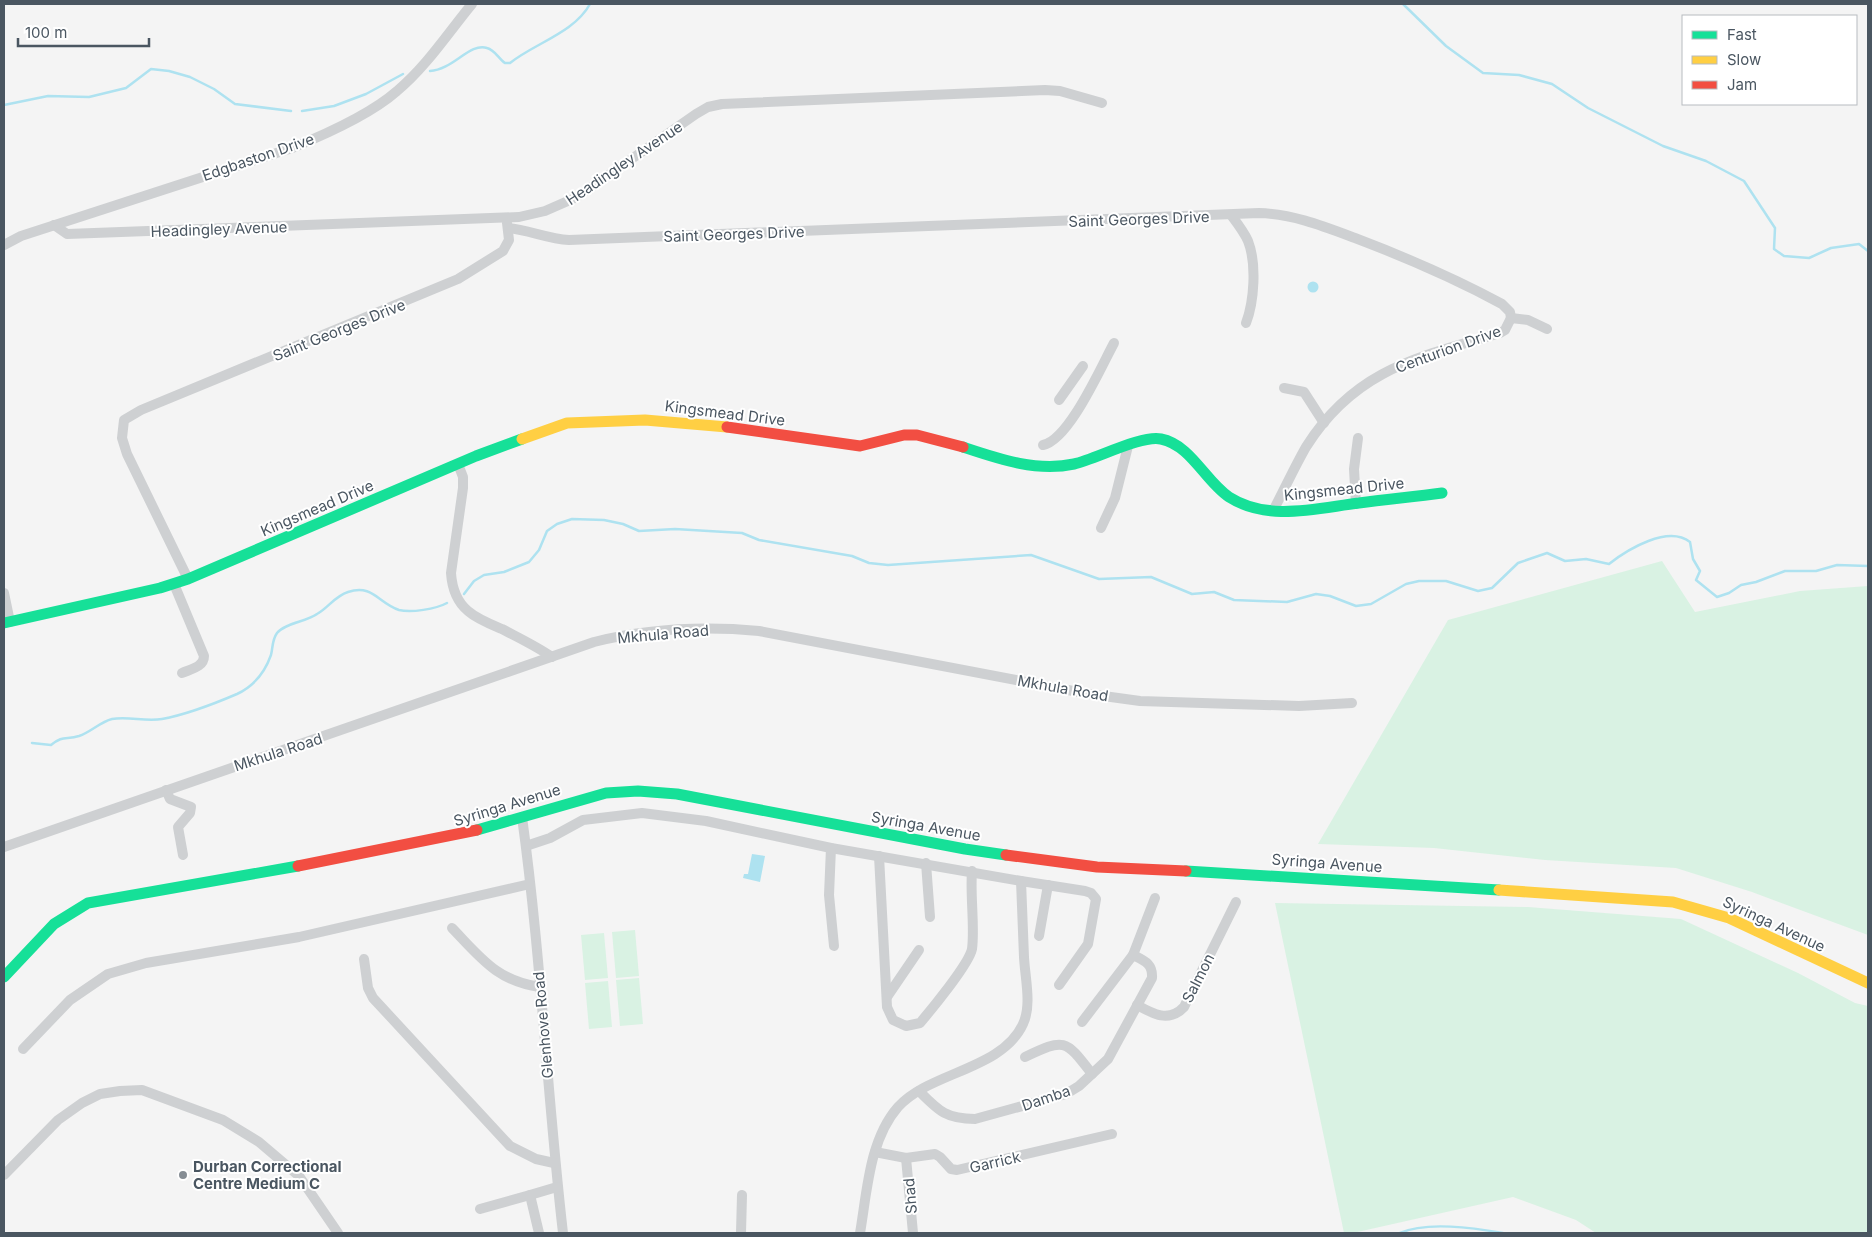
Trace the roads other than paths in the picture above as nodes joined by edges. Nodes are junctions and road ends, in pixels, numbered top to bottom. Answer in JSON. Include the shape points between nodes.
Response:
{"nodes":[{"id":1,"x":472,"y":4,"type":"edge"},
{"id":2,"x":1102,"y":103,"type":"dead end"},
{"id":3,"x":1231,"y":215,"type":"junction"},
{"id":4,"x":506,"y":217,"type":"junction"},
{"id":5,"x":54,"y":225,"type":"junction"},
{"id":6,"x":508,"y":228,"type":"junction"},
{"id":7,"x":4,"y":245,"type":"edge"},
{"id":8,"x":1512,"y":318,"type":"junction"},
{"id":9,"x":1246,"y":323,"type":"dead end"},
{"id":10,"x":1548,"y":329,"type":"dead end"},
{"id":11,"x":1114,"y":343,"type":"dead end"},
{"id":12,"x":1083,"y":366,"type":"dead end"},
{"id":13,"x":1284,"y":388,"type":"dead end"},
{"id":14,"x":1059,"y":400,"type":"dead end"},
{"id":15,"x":1324,"y":423,"type":"junction"},
{"id":16,"x":1358,"y":438,"type":"dead end"},
{"id":17,"x":1043,"y":444,"type":"dead end"},
{"id":18,"x":1128,"y":446,"type":"junction"},
{"id":19,"x":458,"y":464,"type":"junction"},
{"id":20,"x":1285,"y":488,"type":"junction"},
{"id":21,"x":1442,"y":493,"type":"dead end"},
{"id":22,"x":1356,"y":504,"type":"junction"},
{"id":23,"x":1251,"y":506,"type":"junction"},
{"id":24,"x":1273,"y":511,"type":"junction"},
{"id":25,"x":1302,"y":511,"type":"junction"},
{"id":26,"x":1101,"y":528,"type":"dead end"},
{"id":27,"x":188,"y":579,"type":"junction"},
{"id":28,"x":174,"y":584,"type":"junction"},
{"id":29,"x":4,"y":594,"type":"edge"},
{"id":30,"x":7,"y":623,"type":"edge"},
{"id":31,"x":552,"y":657,"type":"junction"},
{"id":32,"x":182,"y":673,"type":"dead end"},
{"id":33,"x":1352,"y":703,"type":"dead end"},
{"id":34,"x":166,"y":790,"type":"junction"},
{"id":35,"x":522,"y":817,"type":"junction"},
{"id":36,"x":526,"y":846,"type":"junction"},
{"id":37,"x":4,"y":847,"type":"edge"},
{"id":38,"x":831,"y":848,"type":"junction"},
{"id":39,"x":183,"y":854,"type":"dead end"},
{"id":40,"x":880,"y":856,"type":"junction"},
{"id":41,"x":926,"y":864,"type":"junction"},
{"id":42,"x":972,"y":871,"type":"junction"},
{"id":43,"x":1021,"y":881,"type":"junction"},
{"id":44,"x":530,"y":884,"type":"junction"},
{"id":45,"x":1048,"y":885,"type":"junction"},
{"id":46,"x":1155,"y":898,"type":"dead end"},
{"id":47,"x":1236,"y":902,"type":"dead end"},
{"id":48,"x":930,"y":917,"type":"dead end"},
{"id":49,"x":452,"y":928,"type":"dead end"},
{"id":50,"x":1039,"y":936,"type":"dead end"},
{"id":51,"x":834,"y":946,"type":"dead end"},
{"id":52,"x":919,"y":950,"type":"dead end"},
{"id":53,"x":1133,"y":955,"type":"junction"},
{"id":54,"x":364,"y":960,"type":"dead end"},
{"id":55,"x":4,"y":976,"type":"edge"},
{"id":56,"x":1868,"y":983,"type":"edge"},
{"id":57,"x":1059,"y":985,"type":"dead end"},
{"id":58,"x":540,"y":987,"type":"junction"},
{"id":59,"x":887,"y":997,"type":"junction"},
{"id":60,"x":1137,"y":1005,"type":"junction"},
{"id":61,"x":1082,"y":1022,"type":"dead end"},
{"id":62,"x":23,"y":1050,"type":"dead end"},
{"id":63,"x":1025,"y":1057,"type":"dead end"},
{"id":64,"x":1092,"y":1074,"type":"junction"},
{"id":65,"x":919,"y":1092,"type":"junction"},
{"id":66,"x":1112,"y":1134,"type":"dead end"},
{"id":67,"x":875,"y":1152,"type":"junction"},
{"id":68,"x":906,"y":1158,"type":"junction"},
{"id":69,"x":554,"y":1163,"type":"junction"},
{"id":70,"x":4,"y":1175,"type":"edge"},
{"id":71,"x":557,"y":1187,"type":"junction"},
{"id":72,"x":530,"y":1195,"type":"junction"},
{"id":73,"x":742,"y":1195,"type":"dead end"},
{"id":74,"x":480,"y":1209,"type":"dead end"},
{"id":75,"x":338,"y":1233,"type":"edge"},
{"id":76,"x":539,"y":1233,"type":"edge"},
{"id":77,"x":563,"y":1233,"type":"edge"},
{"id":78,"x":741,"y":1233,"type":"edge"},
{"id":79,"x":860,"y":1233,"type":"edge"},
{"id":80,"x":913,"y":1233,"type":"edge"}],
"edges":[{"from":1,"to":5,"type":"street","name":"Edgbaston Drive","via":[[395,93],[316,138]]},
{"from":2,"to":4,"type":"street","name":"Headingley Avenue","via":[[1045,90],[722,104],[696,114],[577,197],[545,211]]},
{"from":3,"to":6,"type":"street","name":"Saint Georges Drive","via":[[569,240]]},
{"from":3,"to":8,"type":"street","name":"Saint Georges Drive","via":[[1281,214],[1330,229],[1463,283],[1502,304]]},
{"from":3,"to":9,"type":"street","via":[[1248,242],[1250,253],[1254,293]]},
{"from":4,"to":5,"type":"street","name":"Headingley Avenue","via":[[67,234]]},
{"from":4,"to":6,"type":"street"},
{"from":5,"to":7,"type":"street","name":"Edgbaston Drive"},
{"from":6,"to":27,"type":"street","name":"Saint Georges Drive","via":[[509,240],[503,251],[451,283],[141,410],[124,420],[122,438],[127,454]]},
{"from":8,"to":10,"type":"street","via":[[1528,320]]},
{"from":8,"to":15,"type":"street","name":"Centurion Drive","via":[[1500,333],[1410,360],[1378,375],[1354,392]]},
{"from":11,"to":17,"type":"street","via":[[1071,421],[1057,438]]},
{"from":12,"to":14,"type":"street"},
{"from":13,"to":15,"type":"street","via":[[1304,392]]},
{"from":15,"to":20,"type":"street","name":"Centurion Drive","via":[[1306,448]]},
{"from":16,"to":22,"type":"street","via":[[1354,469]]},
{"from":18,"to":19,"type":"street","name":"Kingsmead Drive","via":[[1076,463],[1050,467],[998,460],[916,435],[860,446],[695,423],[600,420],[567,423],[509,442]]},
{"from":18,"to":23,"type":"street","name":"Kingsmead Drive","via":[[1150,439],[1168,440],[1182,450],[1214,485],[1231,498]]},
{"from":18,"to":26,"type":"street","via":[[1115,498]]},
{"from":19,"to":27,"type":"street","name":"Kingsmead Drive"},
{"from":19,"to":31,"type":"street","via":[[462,470],[463,488],[451,573],[456,595],[475,616]]},
{"from":20,"to":23,"type":"street","name":"Centurion Drive","via":[[1268,504]]},
{"from":20,"to":24,"type":"street","name":"Centurion Drive"},
{"from":20,"to":25,"type":"street","via":[[1286,504]]},
{"from":21,"to":22,"type":"street","name":"Kingsmead Drive"},
{"from":22,"to":25,"type":"street","name":"Kingsmead Drive"},
{"from":23,"to":24,"type":"street","name":"Kingsmead Drive"},
{"from":24,"to":25,"type":"street","name":"Kingsmead Drive"},
{"from":27,"to":28,"type":"street","name":"Kingsmead Drive"},
{"from":28,"to":30,"type":"street","name":"Kingsmead Drive"},
{"from":28,"to":32,"type":"street","via":[[204,656],[199,666]]},
{"from":29,"to":30,"type":"street"},
{"from":31,"to":33,"type":"street","name":"Mkhula Road","via":[[622,635],[682,630],[749,630],[1140,701],[1300,706]]},
{"from":31,"to":34,"type":"street","name":"Mkhula Road"},
{"from":34,"to":37,"type":"street","name":"Mkhula Road"},
{"from":34,"to":39,"type":"street","via":[[170,799],[190,807],[190,813],[178,827]]},
{"from":35,"to":36,"type":"street","name":"Glenhove Road"},
{"from":35,"to":55,"type":"street","name":"Syringa Avenue","via":[[462,835],[377,852],[88,903],[54,924]]},
{"from":35,"to":56,"type":"street","name":"Syringa Avenue","via":[[606,793],[653,792],[718,801],[965,849],[1096,867],[1652,899],[1693,906],[1729,918]]},
{"from":36,"to":38,"type":"street","via":[[550,838],[583,820],[642,813],[706,822]]},
{"from":36,"to":44,"type":"street","name":"Glenhove Road"},
{"from":38,"to":40,"type":"street"},
{"from":38,"to":51,"type":"street","via":[[829,895]]},
{"from":40,"to":41,"type":"street"},
{"from":40,"to":59,"type":"street"},
{"from":41,"to":42,"type":"street"},
{"from":41,"to":48,"type":"street"},
{"from":42,"to":43,"type":"street"},
{"from":42,"to":59,"type":"street","via":[[969,957],[920,1023],[906,1026],[893,1020],[888,1012]]},
{"from":43,"to":45,"type":"street"},
{"from":43,"to":65,"type":"street","via":[[1028,1003],[1023,1024],[1003,1048]]},
{"from":44,"to":58,"type":"street","name":"Glenhove Road"},
{"from":44,"to":62,"type":"street","via":[[299,938],[146,963],[108,974],[70,1000]]},
{"from":45,"to":50,"type":"street"},
{"from":45,"to":57,"type":"street","via":[[1091,893],[1096,899],[1088,944]]},
{"from":46,"to":53,"type":"street"},
{"from":47,"to":60,"type":"street","name":"Salmon","via":[[1184,1007],[1173,1016],[1167,1016]]},
{"from":49,"to":58,"type":"street","via":[[495,972],[516,982]]},
{"from":52,"to":59,"type":"street"},
{"from":53,"to":60,"type":"street","name":"Damba","via":[[1153,970]]},
{"from":53,"to":61,"type":"street"},
{"from":54,"to":69,"type":"street","via":[[368,988],[386,1014],[510,1146],[536,1159]]},
{"from":58,"to":69,"type":"street","name":"Glenhove Road"},
{"from":60,"to":64,"type":"street","name":"Damba","via":[[1108,1059]]},
{"from":63,"to":64,"type":"street","via":[[1051,1045],[1066,1045]]},
{"from":64,"to":65,"type":"street","name":"Damba","via":[[1066,1094],[975,1119],[947,1116]]},
{"from":65,"to":67,"type":"street","via":[[895,1110]]},
{"from":66,"to":68,"type":"street","name":"Garrick","via":[[957,1170],[951,1169],[935,1154]]},
{"from":67,"to":68,"type":"street","name":"Garrick"},
{"from":67,"to":79,"type":"street"},
{"from":68,"to":80,"type":"street","name":"Shad"},
{"from":69,"to":71,"type":"street","name":"Glenhove Road"},
{"from":70,"to":75,"type":"street","via":[[58,1120],[82,1103],[100,1094],[142,1090],[223,1120],[259,1142],[299,1176]]},
{"from":71,"to":72,"type":"street"},
{"from":71,"to":77,"type":"street","name":"Glenhove Road"},
{"from":72,"to":74,"type":"street"},
{"from":72,"to":76,"type":"street"},
{"from":73,"to":78,"type":"street"}]}
